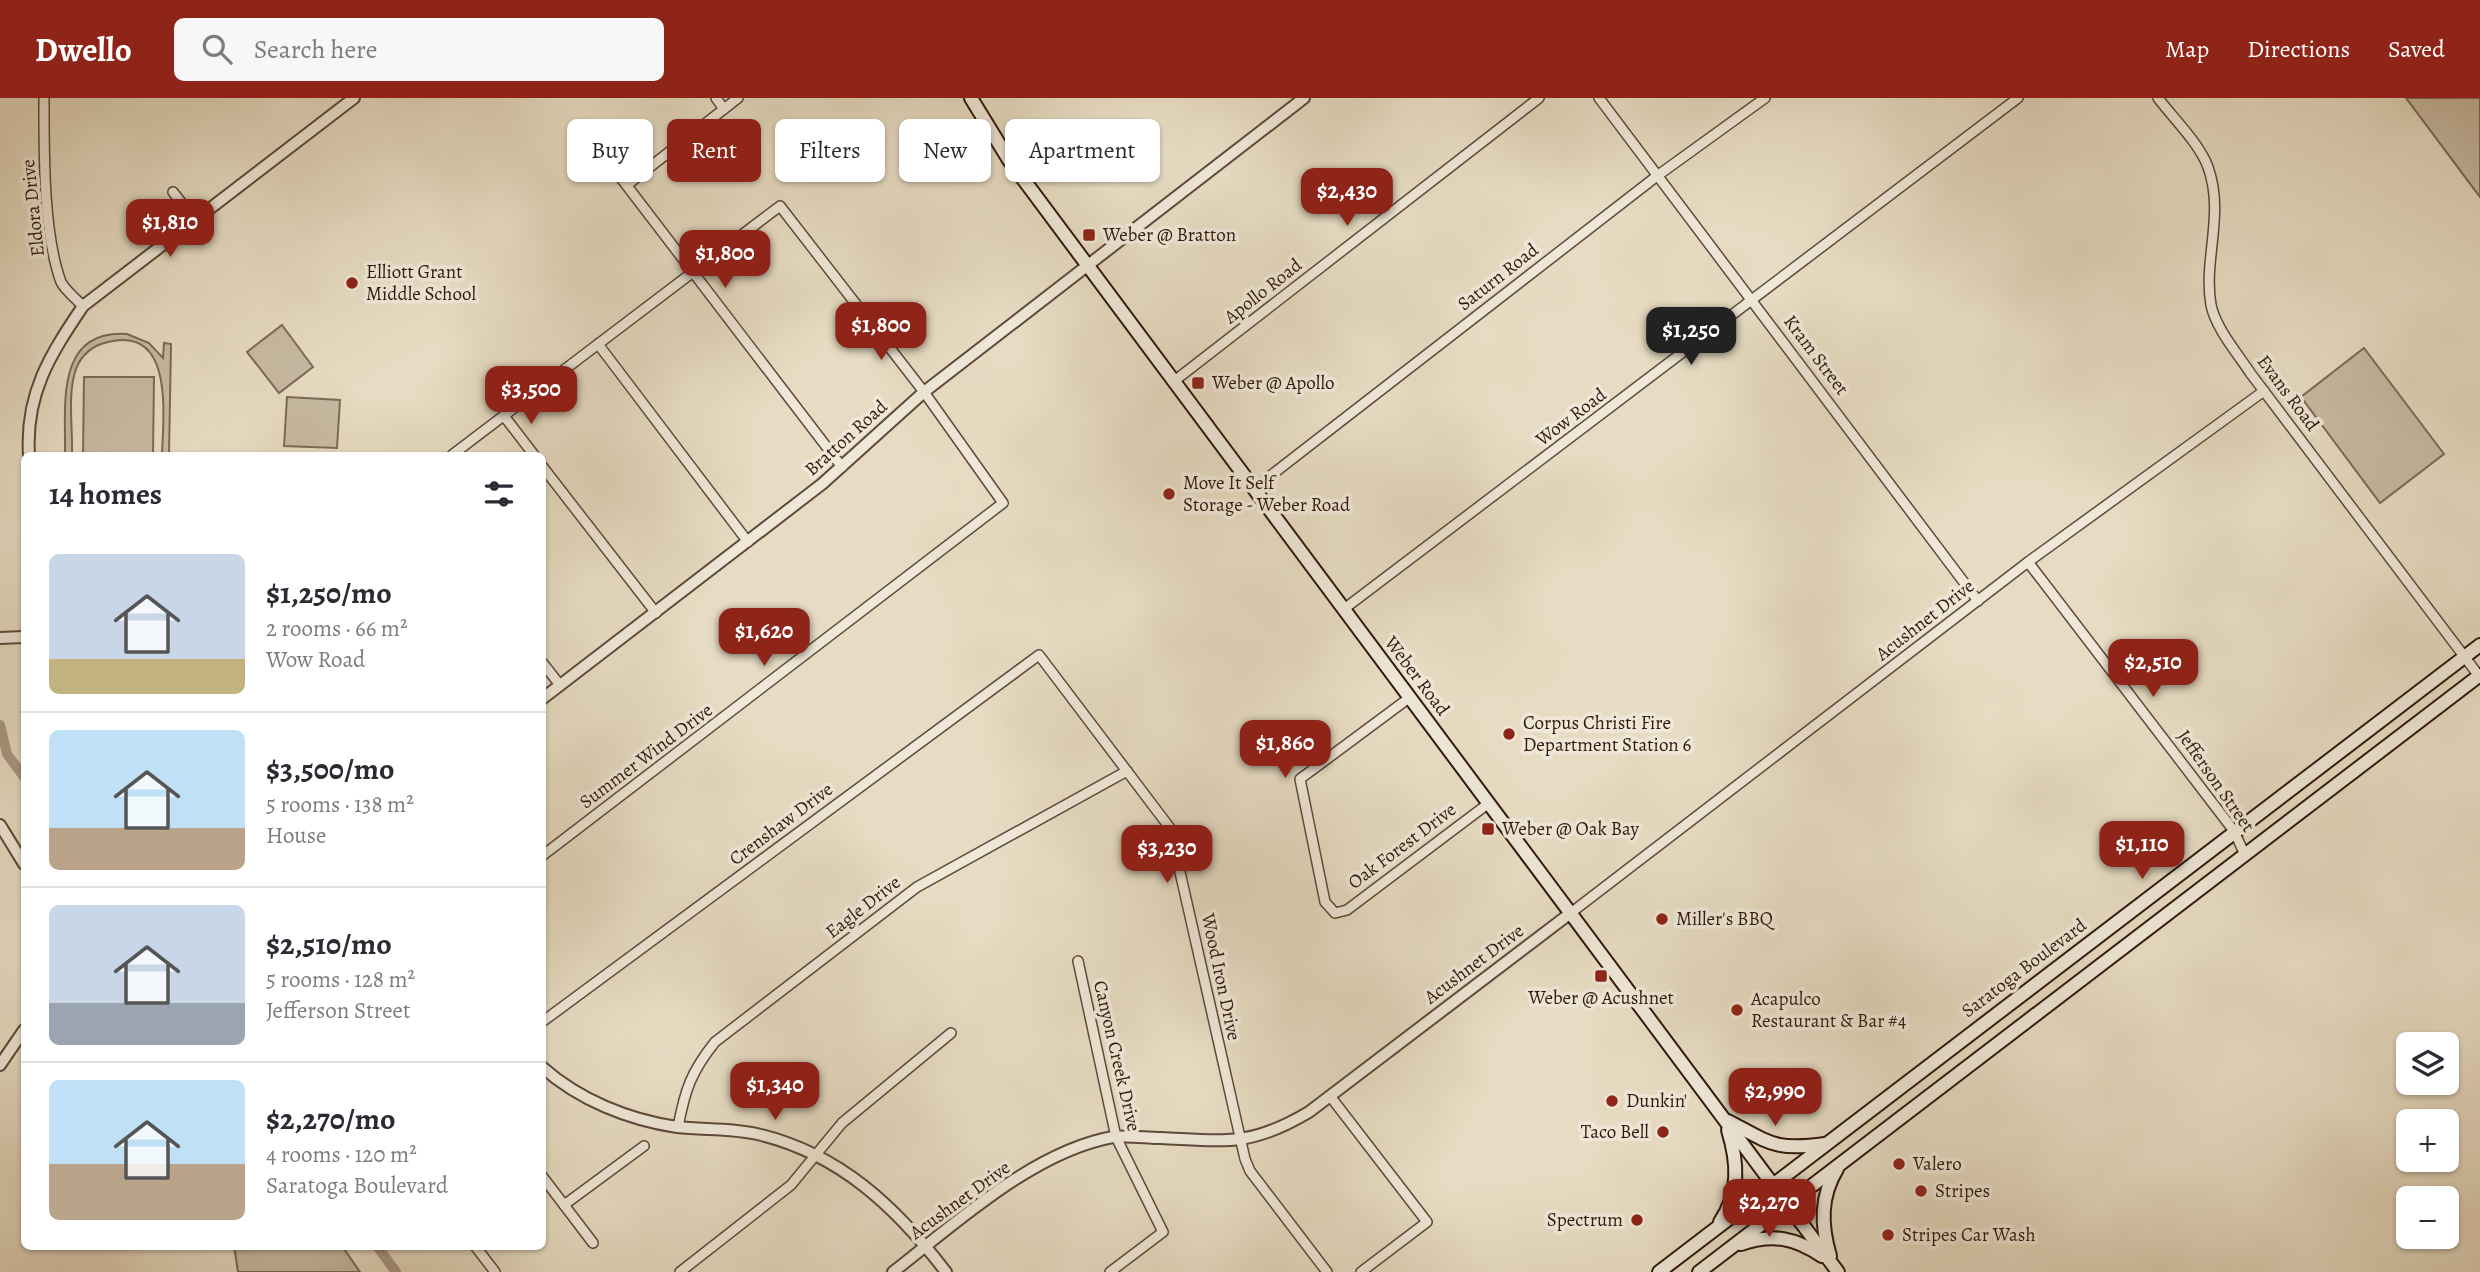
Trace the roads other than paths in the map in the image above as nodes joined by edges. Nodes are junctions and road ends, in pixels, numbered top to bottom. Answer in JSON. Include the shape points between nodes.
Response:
{"nodes":[{"id":1,"x":44,"y":98,"type":"edge"},
{"id":2,"x":355,"y":98,"type":"edge"},
{"id":3,"x":716,"y":98,"type":"edge"},
{"id":4,"x":738,"y":98,"type":"edge"},
{"id":5,"x":971,"y":98,"type":"edge"},
{"id":6,"x":1304,"y":98,"type":"edge"},
{"id":7,"x":1539,"y":98,"type":"edge"},
{"id":8,"x":1599,"y":98,"type":"edge"},
{"id":9,"x":1765,"y":98,"type":"edge"},
{"id":10,"x":2018,"y":98,"type":"edge"},
{"id":11,"x":2158,"y":98,"type":"edge"},
{"id":12,"x":724,"y":109,"type":"junction"},
{"id":13,"x":1657,"y":176,"type":"junction"},
{"id":14,"x":625,"y":182,"type":"edge"},
{"id":15,"x":627,"y":185,"type":"junction"},
{"id":16,"x":173,"y":192,"type":"dead end"},
{"id":17,"x":195,"y":220,"type":"junction"},
{"id":18,"x":1088,"y":266,"type":"junction"},
{"id":19,"x":692,"y":272,"type":"junction"},
{"id":20,"x":1754,"y":301,"type":"junction"},
{"id":21,"x":83,"y":306,"type":"junction"},
{"id":22,"x":598,"y":344,"type":"junction"},
{"id":23,"x":1174,"y":382,"type":"junction"},
{"id":24,"x":2264,"y":391,"type":"junction"},
{"id":25,"x":924,"y":392,"type":"junction"},
{"id":26,"x":504,"y":416,"type":"junction"},
{"id":27,"x":29,"y":452,"type":"edge"},
{"id":28,"x":456,"y":452,"type":"edge"},
{"id":29,"x":532,"y":452,"type":"edge"},
{"id":30,"x":842,"y":467,"type":"junction"},
{"id":31,"x":546,"y":471,"type":"edge"},
{"id":32,"x":1255,"y":487,"type":"junction"},
{"id":33,"x":748,"y":542,"type":"junction"},
{"id":34,"x":2028,"y":562,"type":"junction"},
{"id":35,"x":1978,"y":601,"type":"junction"},
{"id":36,"x":1344,"y":609,"type":"junction"},
{"id":37,"x":656,"y":613,"type":"junction"},
{"id":38,"x":21,"y":637,"type":"edge"},
{"id":39,"x":0,"y":638,"type":"edge"},
{"id":40,"x":2480,"y":645,"type":"edge"},
{"id":41,"x":1040,"y":654,"type":"joint"},
{"id":42,"x":2464,"y":657,"type":"junction"},
{"id":43,"x":546,"y":667,"type":"edge"},
{"id":44,"x":2479,"y":676,"type":"edge"},
{"id":45,"x":560,"y":685,"type":"junction"},
{"id":46,"x":546,"y":696,"type":"edge"},
{"id":47,"x":1409,"y":698,"type":"junction"},
{"id":48,"x":1127,"y":771,"type":"junction"},
{"id":49,"x":1489,"y":803,"type":"junction"},
{"id":50,"x":0,"y":825,"type":"edge"},
{"id":51,"x":2234,"y":831,"type":"junction"},
{"id":52,"x":546,"y":853,"type":"edge"},
{"id":53,"x":2245,"y":855,"type":"junction"},
{"id":54,"x":21,"y":859,"type":"edge"},
{"id":55,"x":1572,"y":912,"type":"junction"},
{"id":56,"x":1078,"y":961,"type":"dead end"},
{"id":57,"x":546,"y":1020,"type":"edge"},
{"id":58,"x":951,"y":1033,"type":"dead end"},
{"id":59,"x":21,"y":1034,"type":"edge"},
{"id":60,"x":0,"y":1065,"type":"edge"},
{"id":61,"x":546,"y":1070,"type":"edge"},
{"id":62,"x":1330,"y":1096,"type":"junction"},
{"id":63,"x":1725,"y":1119,"type":"junction"},
{"id":64,"x":678,"y":1127,"type":"junction"},
{"id":65,"x":1116,"y":1137,"type":"junction"},
{"id":66,"x":1240,"y":1141,"type":"junction"},
{"id":67,"x":1826,"y":1144,"type":"junction"},
{"id":68,"x":644,"y":1146,"type":"dead end"},
{"id":69,"x":815,"y":1155,"type":"junction"},
{"id":70,"x":1840,"y":1164,"type":"junction"},
{"id":71,"x":546,"y":1182,"type":"edge"},
{"id":72,"x":1773,"y":1185,"type":"junction"},
{"id":73,"x":1788,"y":1204,"type":"junction"},
{"id":74,"x":564,"y":1205,"type":"junction"},
{"id":75,"x":1715,"y":1229,"type":"junction"},
{"id":76,"x":593,"y":1243,"type":"dead end"},
{"id":77,"x":926,"y":1246,"type":"junction"},
{"id":78,"x":1731,"y":1248,"type":"junction"},
{"id":79,"x":478,"y":1250,"type":"edge"},
{"id":80,"x":1835,"y":1267,"type":"edge"},
{"id":81,"x":495,"y":1272,"type":"edge"},
{"id":82,"x":680,"y":1272,"type":"edge"},
{"id":83,"x":893,"y":1272,"type":"edge"},
{"id":84,"x":946,"y":1272,"type":"edge"},
{"id":85,"x":1110,"y":1272,"type":"edge"},
{"id":86,"x":1328,"y":1272,"type":"edge"},
{"id":87,"x":1361,"y":1272,"type":"edge"},
{"id":88,"x":1658,"y":1272,"type":"edge"},
{"id":89,"x":1699,"y":1272,"type":"edge"}],
"edges":[{"from":1,"to":21,"type":"street","name":"Eldora Drive","via":[[53,243],[62,284]]},
{"from":2,"to":17,"type":"street"},
{"from":3,"to":12,"type":"street"},
{"from":4,"to":12,"type":"street"},
{"from":5,"to":18,"type":"main road","name":"Weber Road","via":[[1009,160]]},
{"from":6,"to":18,"type":"street","name":"Bratton Road"},
{"from":7,"to":23,"type":"street","name":"Apollo Road"},
{"from":8,"to":13,"type":"street","name":"Kram Street"},
{"from":9,"to":13,"type":"street","name":"Saturn Road"},
{"from":10,"to":20,"type":"street","name":"Wow Road"},
{"from":11,"to":24,"type":"street","name":"Evans Road","via":[[2207,166],[2216,224],[2211,306]]},
{"from":12,"to":15,"type":"street"},
{"from":13,"to":20,"type":"street","name":"Kram Street"},
{"from":13,"to":32,"type":"street","name":"Saturn Road"},
{"from":14,"to":15,"type":"street"},
{"from":15,"to":19,"type":"street"},
{"from":16,"to":17,"type":"street"},
{"from":17,"to":21,"type":"street"},
{"from":18,"to":23,"type":"main road","name":"Weber Road"},
{"from":18,"to":25,"type":"street","name":"Bratton Road"},
{"from":19,"to":22,"type":"street"},
{"from":19,"to":25,"type":"street","via":[[780,206]]},
{"from":19,"to":30,"type":"street"},
{"from":20,"to":35,"type":"street","name":"Kram Street"},
{"from":20,"to":36,"type":"street","name":"Wow Road"},
{"from":21,"to":27,"type":"street","via":[[56,346],[39,383],[28,414]]},
{"from":22,"to":26,"type":"street"},
{"from":22,"to":33,"type":"street"},
{"from":23,"to":32,"type":"main road","name":"Weber Road"},
{"from":24,"to":34,"type":"street","name":"Acushnet Drive"},
{"from":24,"to":42,"type":"street","name":"Evans Road"},
{"from":25,"to":30,"type":"street","name":"Bratton Road"},
{"from":25,"to":52,"type":"street","name":"Summer Wind Drive","via":[[1003,503]]},
{"from":26,"to":28,"type":"street"},
{"from":26,"to":29,"type":"street"},
{"from":30,"to":33,"type":"street","name":"Bratton Road"},
{"from":31,"to":37,"type":"street"},
{"from":32,"to":36,"type":"main road","name":"Weber Road"},
{"from":33,"to":37,"type":"street","name":"Bratton Road"},
{"from":34,"to":35,"type":"street","name":"Acushnet Drive"},
{"from":34,"to":51,"type":"street","name":"Jefferson Street"},
{"from":35,"to":55,"type":"street","name":"Acushnet Drive"},
{"from":36,"to":47,"type":"main road","name":"Weber Road"},
{"from":37,"to":45,"type":"street","name":"Bratton Road"},
{"from":38,"to":39,"type":"street"},
{"from":40,"to":42,"type":"main road","name":"Saratoga Boulevard"},
{"from":41,"to":48,"type":"street","name":"Wood Iron Drive"},
{"from":41,"to":57,"type":"street","name":"Crenshaw Drive"},
{"from":42,"to":44,"type":"street","name":"Evans Road"},
{"from":42,"to":51,"type":"main road","name":"Saratoga Boulevard"},
{"from":43,"to":45,"type":"street"},
{"from":44,"to":53,"type":"main road"},
{"from":45,"to":46,"type":"street","name":"Bratton Road"},
{"from":47,"to":49,"type":"main road","name":"Weber Road"},
{"from":47,"to":49,"type":"street","name":"Oak Forest Drive","via":[[1300,779],[1325,902],[1335,913],[1347,910]]},
{"from":48,"to":64,"type":"street","name":"Eagle Drive","via":[[917,887],[715,1042],[685,1088]]},
{"from":48,"to":66,"type":"street","name":"Wood Iron Drive","via":[[1170,828]]},
{"from":49,"to":55,"type":"main road","name":"Weber Road"},
{"from":50,"to":54,"type":"street"},
{"from":51,"to":53,"type":"street","name":"Jefferson Street"},
{"from":51,"to":67,"type":"main road","name":"Saratoga Boulevard"},
{"from":53,"to":70,"type":"main road"},
{"from":55,"to":62,"type":"street","name":"Acushnet Drive"},
{"from":55,"to":63,"type":"main road","name":"Weber Road"},
{"from":56,"to":65,"type":"street","name":"Canyon Creek Drive"},
{"from":58,"to":69,"type":"street","via":[[842,1123]]},
{"from":59,"to":60,"type":"street"},
{"from":61,"to":64,"type":"street","via":[[606,1108]]},
{"from":62,"to":66,"type":"street","name":"Acushnet Drive","via":[[1278,1130]]},
{"from":62,"to":87,"type":"street","via":[[1427,1222]]},
{"from":63,"to":67,"type":"main road","via":[[1774,1146],[1789,1149]]},
{"from":63,"to":72,"type":"main road","name":"Weber Road"},
{"from":63,"to":75,"type":"main road","via":[[1737,1178],[1728,1211]]},
{"from":64,"to":69,"type":"street","via":[[753,1133]]},
{"from":65,"to":66,"type":"street","name":"Acushnet Drive"},
{"from":65,"to":77,"type":"street","name":"Acushnet Drive","via":[[1078,1146],[1039,1163]]},
{"from":65,"to":85,"type":"street","name":"Canyon Creek Drive","via":[[1163,1232]]},
{"from":66,"to":86,"type":"street","name":"Wood Iron Drive","via":[[1250,1171]]},
{"from":67,"to":72,"type":"main road","name":"Saratoga Boulevard"},
{"from":68,"to":74,"type":"street"},
{"from":69,"to":77,"type":"street","via":[[881,1198]]},
{"from":69,"to":82,"type":"street","via":[[792,1185]]},
{"from":70,"to":73,"type":"main road"},
{"from":70,"to":80,"type":"main road","via":[[1824,1197],[1822,1216]]},
{"from":71,"to":74,"type":"street"},
{"from":72,"to":73,"type":"main road","name":"Weber Road"},
{"from":72,"to":75,"type":"main road","name":"Saratoga Boulevard"},
{"from":73,"to":78,"type":"main road"},
{"from":73,"to":80,"type":"main road","name":"Weber Road"},
{"from":74,"to":76,"type":"street"},
{"from":75,"to":88,"type":"main road","name":"Saratoga Boulevard"},
{"from":77,"to":83,"type":"street","name":"Acushnet Drive"},
{"from":77,"to":84,"type":"street"},
{"from":78,"to":80,"type":"main road","via":[[1768,1237],[1785,1238],[1809,1247]]},
{"from":78,"to":89,"type":"main road"},
{"from":79,"to":81,"type":"street"}]}
